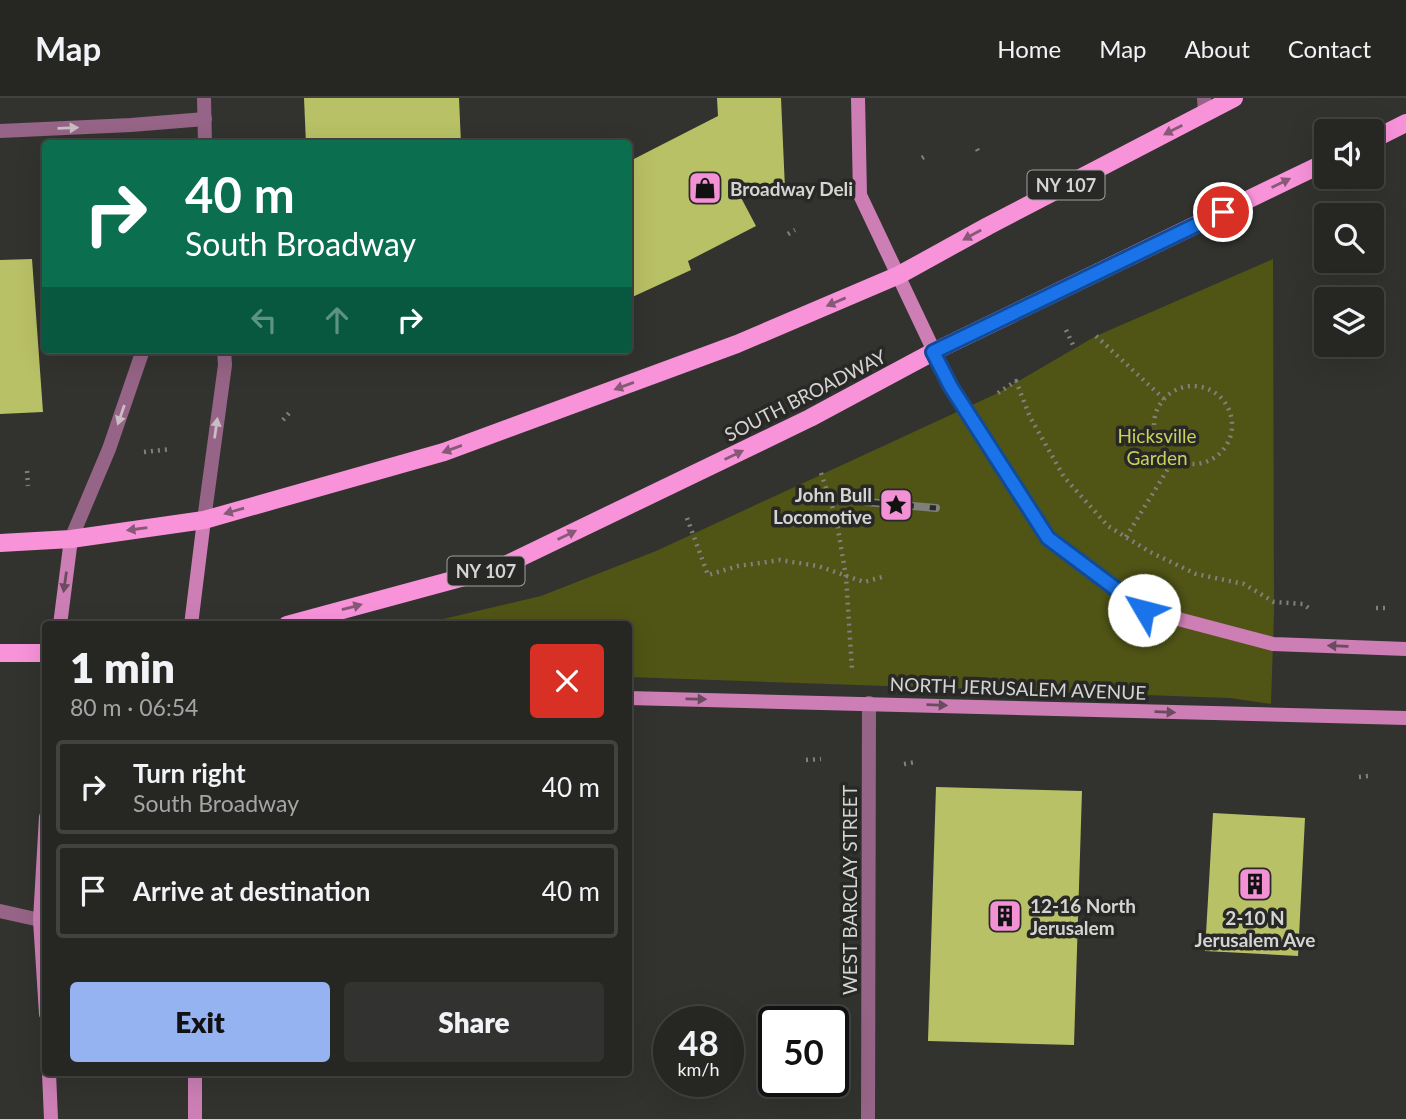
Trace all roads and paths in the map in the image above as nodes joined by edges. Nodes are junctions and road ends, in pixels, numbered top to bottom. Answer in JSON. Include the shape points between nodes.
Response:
{"nodes":[{"id":1,"x":204,"y":98,"type":"edge"},
{"id":2,"x":858,"y":98,"type":"edge"},
{"id":3,"x":1234,"y":98,"type":"edge"},
{"id":4,"x":1205,"y":106,"type":"edge"},
{"id":5,"x":205,"y":119,"type":"junction"},
{"id":6,"x":1406,"y":123,"type":"edge"},
{"id":7,"x":0,"y":131,"type":"edge"},
{"id":8,"x":1384,"y":133,"type":"edge"},
{"id":9,"x":205,"y":140,"type":"edge"},
{"id":10,"x":1314,"y":168,"type":"edge"},
{"id":11,"x":795,"y":230,"type":"dead end"},
{"id":12,"x":788,"y":234,"type":"dead end"},
{"id":13,"x":899,"y":275,"type":"junction"},
{"id":14,"x":1066,"y":330,"type":"dead end"},
{"id":15,"x":1096,"y":336,"type":"dead end"},
{"id":16,"x":1074,"y":347,"type":"dead end"},
{"id":17,"x":933,"y":352,"type":"junction"},
{"id":18,"x":142,"y":354,"type":"edge"},
{"id":19,"x":224,"y":354,"type":"edge"},
{"id":20,"x":998,"y":393,"type":"dead end"},
{"id":21,"x":1164,"y":399,"type":"junction"},
{"id":22,"x":290,"y":412,"type":"dead end"},
{"id":23,"x":283,"y":420,"type":"dead end"},
{"id":24,"x":171,"y":449,"type":"dead end"},
{"id":25,"x":144,"y":452,"type":"dead end"},
{"id":26,"x":1174,"y":459,"type":"junction"},
{"id":27,"x":27,"y":471,"type":"dead end"},
{"id":28,"x":821,"y":473,"type":"dead end"},
{"id":29,"x":673,"y":485,"type":"junction"},
{"id":30,"x":28,"y":486,"type":"dead end"},
{"id":31,"x":204,"y":520,"type":"junction"},
{"id":32,"x":1126,"y":537,"type":"junction"},
{"id":33,"x":71,"y":539,"type":"junction"},
{"id":34,"x":0,"y":543,"type":"edge"},
{"id":35,"x":846,"y":576,"type":"junction"},
{"id":36,"x":886,"y":576,"type":"dead end"},
{"id":37,"x":1310,"y":608,"type":"dead end"},
{"id":38,"x":1376,"y":608,"type":"dead end"},
{"id":39,"x":1387,"y":608,"type":"dead end"},
{"id":40,"x":61,"y":621,"type":"edge"},
{"id":41,"x":191,"y":621,"type":"edge"},
{"id":42,"x":302,"y":621,"type":"edge"},
{"id":43,"x":1406,"y":649,"type":"edge"},
{"id":44,"x":0,"y":653,"type":"edge"},
{"id":45,"x":42,"y":653,"type":"edge"},
{"id":46,"x":852,"y":672,"type":"dead end"},
{"id":47,"x":632,"y":698,"type":"edge"},
{"id":48,"x":869,"y":703,"type":"junction"},
{"id":49,"x":1406,"y":719,"type":"edge"},
{"id":50,"x":821,"y":759,"type":"dead end"},
{"id":51,"x":806,"y":760,"type":"dead end"},
{"id":52,"x":915,"y":762,"type":"dead end"},
{"id":53,"x":904,"y":764,"type":"dead end"},
{"id":54,"x":1369,"y":776,"type":"dead end"},
{"id":55,"x":1359,"y":777,"type":"dead end"},
{"id":56,"x":42,"y":886,"type":"edge"},
{"id":57,"x":0,"y":911,"type":"edge"},
{"id":58,"x":40,"y":920,"type":"junction"},
{"id":59,"x":42,"y":951,"type":"edge"},
{"id":60,"x":49,"y":1076,"type":"edge"},
{"id":61,"x":195,"y":1076,"type":"edge"},
{"id":62,"x":51,"y":1119,"type":"edge"},
{"id":63,"x":195,"y":1119,"type":"edge"},
{"id":64,"x":868,"y":1119,"type":"edge"}],
"edges":[{"from":1,"to":5,"type":"street"},
{"from":2,"to":13,"type":"main road","via":[[860,195]]},
{"from":3,"to":4,"type":"main road","number":"NY 107"},
{"from":4,"to":13,"type":"main road","number":"NY 107","one_way":true},
{"from":7,"to":5,"type":"street","one_way":true},
{"from":5,"to":9,"type":"street"},
{"from":6,"to":8,"type":"main road"},
{"from":17,"to":10,"type":"main road","name":"SOUTH BROADWAY","number":"NY 107","one_way":true},
{"from":11,"to":12,"type":"path"},
{"from":13,"to":17,"type":"main road"},
{"from":13,"to":31,"type":"main road","number":"NY 107","one_way":true,"via":[[737,344],[444,452]]},
{"from":14,"to":16,"type":"path"},
{"from":15,"to":21,"type":"path"},
{"from":29,"to":17,"type":"main road","name":"SOUTH BROADWAY","number":"NY 107","one_way":true},
{"from":43,"to":17,"type":"main road","one_way":true,"via":[[1273,644],[1144,610],[1048,538]]},
{"from":18,"to":33,"type":"street","one_way":true,"via":[[110,449]]},
{"from":31,"to":19,"type":"street","one_way":true},
{"from":20,"to":32,"type":"path","via":[[1016,381],[1030,417],[1064,477],[1108,526]]},
{"from":21,"to":26,"type":"path","via":[[1157,409],[1155,432],[1158,443]]},
{"from":21,"to":26,"type":"path","via":[[1175,390],[1200,387],[1213,392],[1230,412],[1232,425],[1223,450],[1200,464]]},
{"from":22,"to":23,"type":"path"},
{"from":24,"to":25,"type":"path"},
{"from":26,"to":32,"type":"path"},
{"from":27,"to":30,"type":"path"},
{"from":28,"to":35,"type":"path","via":[[836,518]]},
{"from":29,"to":35,"type":"path","via":[[708,575],[780,560]]},
{"from":42,"to":29,"type":"main road","name":"SOUTH BROADWAY","number":"NY 107","one_way":true,"via":[[501,567]]},
{"from":31,"to":33,"type":"main road","number":"NY 107","one_way":true},
{"from":31,"to":41,"type":"main road"},
{"from":32,"to":37,"type":"path","via":[[1196,575],[1244,584],[1274,602]]},
{"from":33,"to":34,"type":"main road","number":"NY 107"},
{"from":33,"to":40,"type":"main road","one_way":true},
{"from":35,"to":36,"type":"path","via":[[864,582]]},
{"from":35,"to":46,"type":"path"},
{"from":38,"to":39,"type":"path"},
{"from":44,"to":45,"type":"main road"},
{"from":47,"to":48,"type":"main road","name":"NORTH JERUSALEM AVENUE","one_way":true},
{"from":48,"to":49,"type":"main road","name":"NORTH JERUSALEM AVENUE","one_way":true},
{"from":48,"to":64,"type":"street","name":"WEST BARCLAY STREET"},
{"from":50,"to":51,"type":"path"},
{"from":52,"to":53,"type":"path"},
{"from":54,"to":55,"type":"path"},
{"from":56,"to":58,"type":"main road"},
{"from":57,"to":58,"type":"street"},
{"from":58,"to":59,"type":"main road"},
{"from":60,"to":62,"type":"main road"},
{"from":61,"to":63,"type":"main road"}]}
